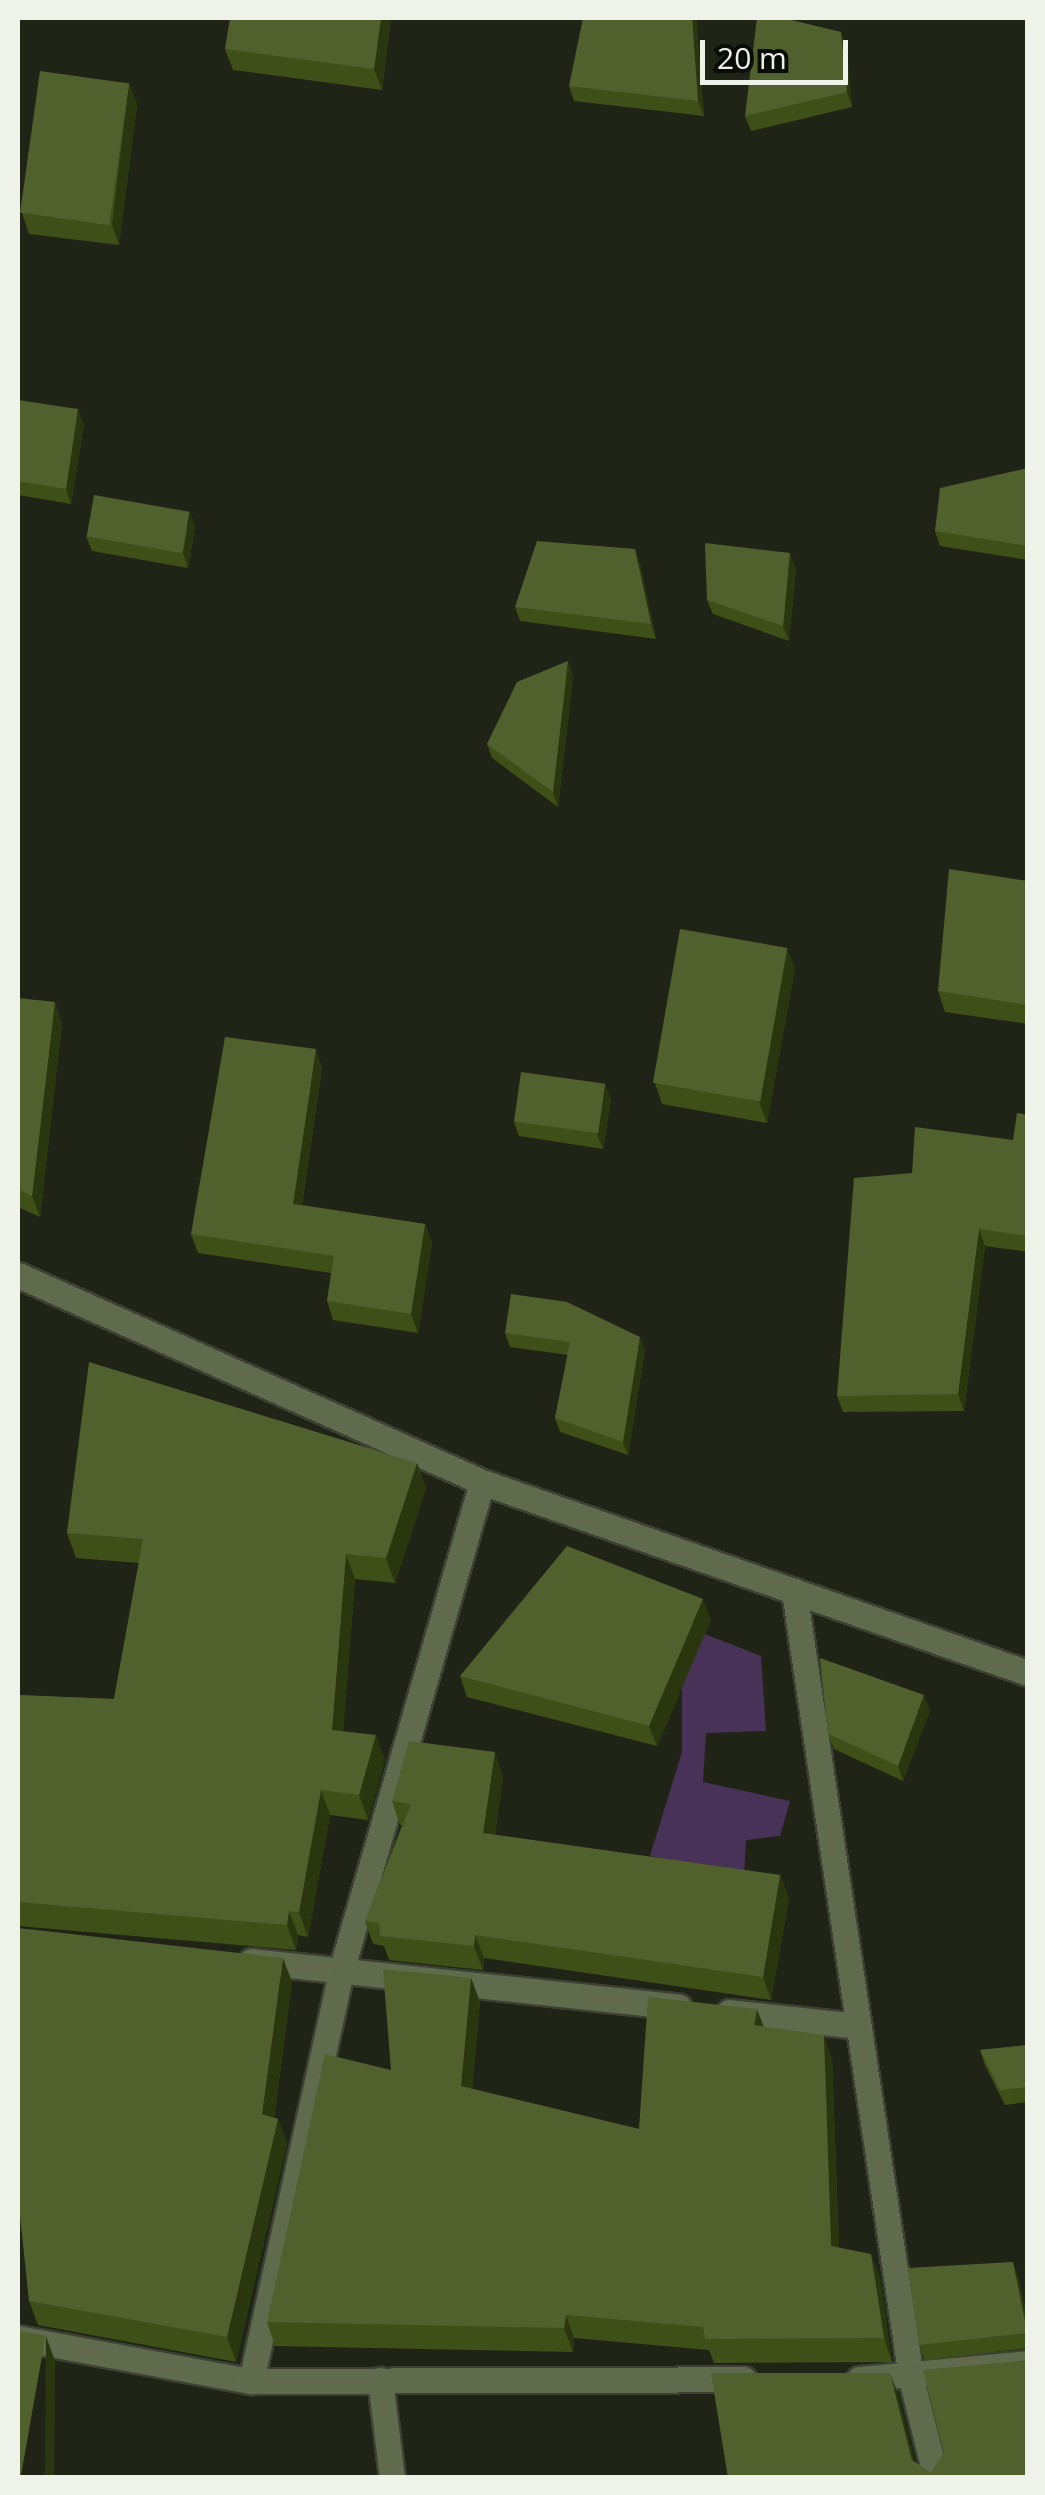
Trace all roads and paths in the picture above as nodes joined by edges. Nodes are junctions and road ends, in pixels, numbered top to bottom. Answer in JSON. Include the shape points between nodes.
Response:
{"nodes":[{"id":1,"x":18,"y":1275,"type":"edge"},
{"id":2,"x":482,"y":1482,"type":"junction"},
{"id":3,"x":794,"y":1591,"type":"junction"},
{"id":4,"x":1028,"y":1673,"type":"edge"},
{"id":5,"x":227,"y":1959,"type":"edge"},
{"id":6,"x":342,"y":1971,"type":"junction"},
{"id":7,"x":858,"y":2026,"type":"junction"},
{"id":8,"x":18,"y":2338,"type":"edge"},
{"id":9,"x":1028,"y":2364,"type":"edge"},
{"id":10,"x":832,"y":2378,"type":"edge"},
{"id":11,"x":911,"y":2378,"type":"junction"},
{"id":12,"x":774,"y":2379,"type":"edge"},
{"id":13,"x":380,"y":2380,"type":"junction"},
{"id":14,"x":251,"y":2381,"type":"junction"},
{"id":15,"x":392,"y":2478,"type":"edge"},
{"id":16,"x":936,"y":2478,"type":"edge"}],
"edges":[{"from":1,"to":2,"type":"street"},
{"from":2,"to":3,"type":"street"},
{"from":2,"to":6,"type":"street"},
{"from":3,"to":4,"type":"street"},
{"from":3,"to":7,"type":"street"},
{"from":5,"to":6,"type":"street"},
{"from":6,"to":7,"type":"street"},
{"from":6,"to":14,"type":"street"},
{"from":7,"to":11,"type":"street"},
{"from":8,"to":14,"type":"street"},
{"from":9,"to":11,"type":"street"},
{"from":10,"to":11,"type":"street"},
{"from":11,"to":16,"type":"street"},
{"from":12,"to":13,"type":"street"},
{"from":13,"to":14,"type":"street"},
{"from":13,"to":15,"type":"street"}]}
